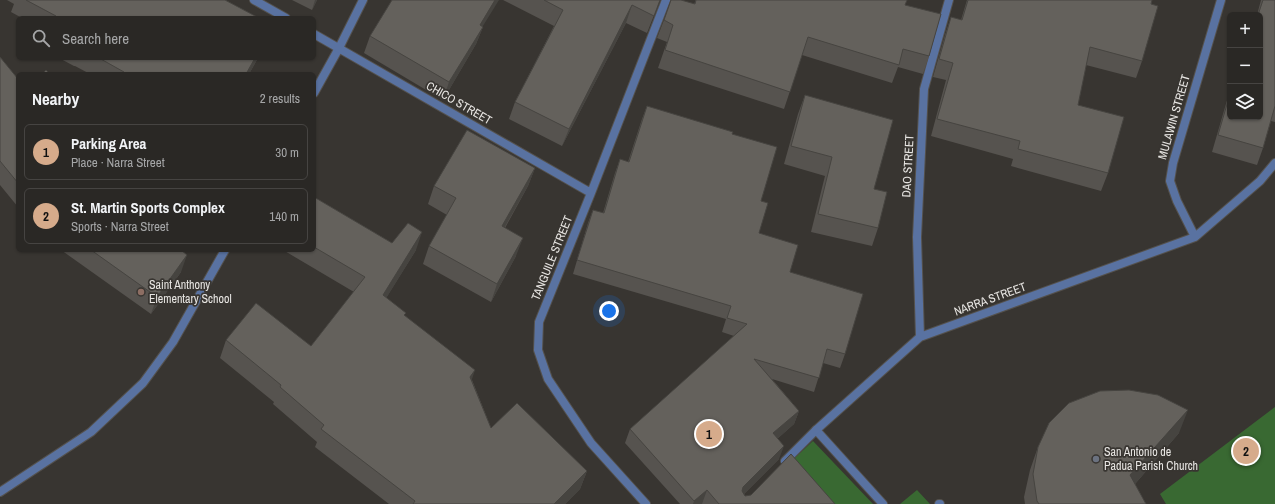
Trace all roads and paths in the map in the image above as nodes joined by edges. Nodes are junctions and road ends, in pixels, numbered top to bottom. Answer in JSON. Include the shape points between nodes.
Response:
{"nodes":[{"id":1,"x":254,"y":0,"type":"edge"},
{"id":2,"x":364,"y":0,"type":"edge"},
{"id":3,"x":666,"y":0,"type":"edge"},
{"id":4,"x":949,"y":0,"type":"edge"},
{"id":5,"x":1220,"y":0,"type":"edge"},
{"id":6,"x":282,"y":16,"type":"edge"},
{"id":7,"x":316,"y":35,"type":"edge"},
{"id":8,"x":339,"y":48,"type":"junction"},
{"id":9,"x":316,"y":89,"type":"edge"},
{"id":10,"x":1275,"y":162,"type":"edge"},
{"id":11,"x":591,"y":193,"type":"junction"},
{"id":12,"x":1195,"y":237,"type":"junction"},
{"id":13,"x":224,"y":252,"type":"edge"},
{"id":14,"x":920,"y":337,"type":"junction"},
{"id":15,"x":816,"y":430,"type":"junction"},
{"id":16,"x":779,"y":467,"type":"edge"},
{"id":17,"x":0,"y":492,"type":"edge"},
{"id":18,"x":646,"y":504,"type":"edge"},
{"id":19,"x":883,"y":504,"type":"edge"}],
"edges":[{"from":1,"to":6,"type":"street"},
{"from":2,"to":8,"type":"street"},
{"from":3,"to":11,"type":"street","name":"TANGUILE STREET"},
{"from":4,"to":14,"type":"street","name":"DAO STREET","via":[[924,89],[917,237]]},
{"from":5,"to":12,"type":"street","name":"MULAWIN STREET","via":[[1170,181],[1176,201]]},
{"from":7,"to":8,"type":"street","name":"CHICO STREET"},
{"from":8,"to":9,"type":"street"},
{"from":8,"to":11,"type":"street","name":"CHICO STREET"},
{"from":10,"to":12,"type":"street","name":"NARRA STREET","via":[[1260,181]]},
{"from":11,"to":18,"type":"street","name":"TANGUILE STREET","via":[[539,322],[538,350],[548,379],[591,443]]},
{"from":12,"to":14,"type":"street","name":"NARRA STREET"},
{"from":13,"to":17,"type":"street","via":[[173,342],[143,383],[91,432]]},
{"from":14,"to":15,"type":"street","name":"NARRA STREET"},
{"from":15,"to":16,"type":"street","name":"NARRA STREET"},
{"from":15,"to":19,"type":"street"}]}
